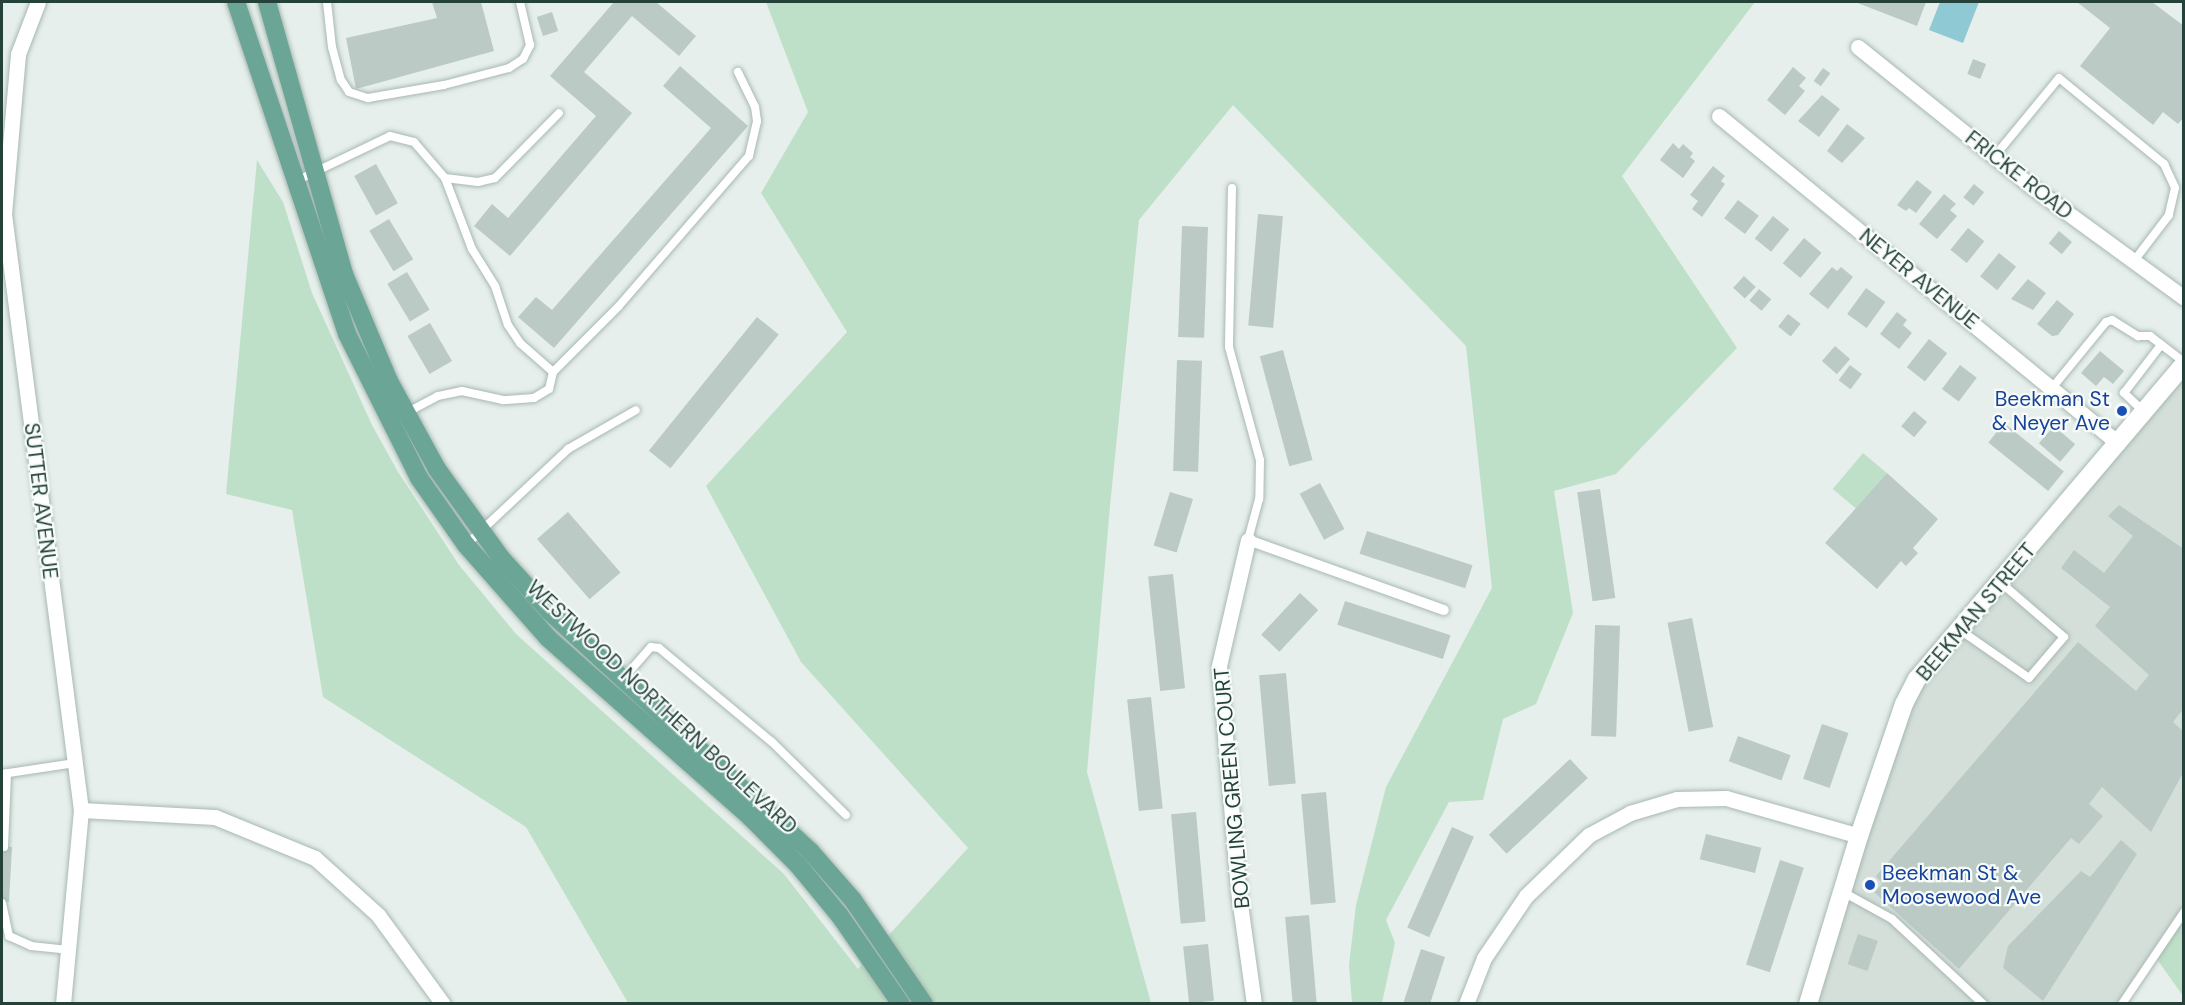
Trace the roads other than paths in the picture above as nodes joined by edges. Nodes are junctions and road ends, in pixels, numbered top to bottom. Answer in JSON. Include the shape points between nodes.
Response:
{"nodes":[{"id":1,"x":38,"y":2,"type":"edge"},
{"id":2,"x":236,"y":2,"type":"edge"},
{"id":3,"x":267,"y":2,"type":"edge"},
{"id":4,"x":327,"y":2,"type":"edge"},
{"id":5,"x":520,"y":2,"type":"edge"},
{"id":6,"x":1858,"y":47,"type":"dead end"},
{"id":7,"x":738,"y":72,"type":"dead end"},
{"id":8,"x":559,"y":113,"type":"dead end"},
{"id":9,"x":1719,"y":116,"type":"dead end"},
{"id":10,"x":1994,"y":157,"type":"junction"},
{"id":11,"x":314,"y":172,"type":"junction"},
{"id":12,"x":445,"y":178,"type":"junction"},
{"id":13,"x":294,"y":181,"type":"junction"},
{"id":14,"x":1232,"y":188,"type":"dead end"},
{"id":15,"x":2134,"y":261,"type":"junction"},
{"id":16,"x":2184,"y":298,"type":"edge"},
{"id":17,"x":2161,"y":345,"type":"junction"},
{"id":18,"x":2184,"y":363,"type":"edge"},
{"id":19,"x":553,"y":372,"type":"junction"},
{"id":20,"x":2052,"y":388,"type":"junction"},
{"id":21,"x":636,"y":410,"type":"dead end"},
{"id":22,"x":2144,"y":412,"type":"junction"},
{"id":23,"x":405,"y":413,"type":"junction"},
{"id":24,"x":391,"y":425,"type":"junction"},
{"id":25,"x":2118,"y":443,"type":"junction"},
{"id":26,"x":481,"y":531,"type":"junction"},
{"id":27,"x":1248,"y":540,"type":"junction"},
{"id":28,"x":466,"y":545,"type":"junction"},
{"id":29,"x":2000,"y":582,"type":"junction"},
{"id":30,"x":1444,"y":610,"type":"dead end"},
{"id":31,"x":1960,"y":630,"type":"junction"},
{"id":32,"x":615,"y":687,"type":"junction"},
{"id":33,"x":75,"y":763,"type":"junction"},
{"id":34,"x":4,"y":774,"type":"edge"},
{"id":35,"x":81,"y":810,"type":"junction"},
{"id":36,"x":846,"y":815,"type":"dead end"},
{"id":37,"x":1859,"y":836,"type":"junction"},
{"id":38,"x":4,"y":847,"type":"dead end"},
{"id":39,"x":1842,"y":891,"type":"junction"},
{"id":40,"x":2,"y":903,"type":"edge"},
{"id":41,"x":2184,"y":912,"type":"edge"},
{"id":42,"x":68,"y":950,"type":"junction"},
{"id":43,"x":63,"y":1004,"type":"edge"},
{"id":44,"x":443,"y":1004,"type":"edge"},
{"id":45,"x":901,"y":1004,"type":"edge"},
{"id":46,"x":924,"y":1004,"type":"edge"},
{"id":47,"x":1254,"y":1004,"type":"edge"},
{"id":48,"x":1467,"y":1004,"type":"edge"},
{"id":49,"x":1808,"y":1004,"type":"edge"},
{"id":50,"x":1983,"y":1004,"type":"edge"},
{"id":51,"x":2122,"y":1004,"type":"edge"}],
"edges":[{"from":1,"to":33,"type":"street","name":"SUTTER AVENUE","via":[[18,54],[4,214]]},
{"from":2,"to":13,"type":"main road","name":"WESTWOOD NORTHERN BOULEVARD"},
{"from":3,"to":11,"type":"main road","name":"WESTWOOD NORTHERN BOULEVARD"},
{"from":4,"to":5,"type":"lane","via":[[341,80],[349,92],[368,98],[444,85],[508,68],[523,59],[530,45]]},
{"from":6,"to":10,"type":"street","name":"FRICKE ROAD"},
{"from":7,"to":19,"type":"lane","via":[[755,106],[757,121],[748,156],[618,307]]},
{"from":8,"to":12,"type":"lane","via":[[495,178],[478,182]]},
{"from":9,"to":20,"type":"street","name":"NEYER AVENUE"},
{"from":10,"to":15,"type":"street","name":"FRICKE ROAD"},
{"from":10,"to":15,"type":"lane","via":[[2059,78],[2164,164],[2175,188],[2169,215]]},
{"from":11,"to":12,"type":"lane","via":[[390,136],[414,142]]},
{"from":11,"to":13,"type":"lane"},
{"from":11,"to":23,"type":"main road","name":"WESTWOOD NORTHERN BOULEVARD","via":[[344,274]]},
{"from":12,"to":19,"type":"lane","via":[[472,249],[495,286],[508,325],[520,343]]},
{"from":13,"to":24,"type":"main road","name":"WESTWOOD NORTHERN BOULEVARD","via":[[347,334]]},
{"from":14,"to":27,"type":"lane","via":[[1229,347],[1260,460],[1259,499]]},
{"from":15,"to":16,"type":"street","name":"FRICKE ROAD"},
{"from":17,"to":18,"type":"lane"},
{"from":17,"to":20,"type":"lane","via":[[2150,336],[2138,336],[2121,323],[2106,322]]},
{"from":17,"to":22,"type":"lane","via":[[2124,393]]},
{"from":18,"to":22,"type":"main road","name":"BEEKMAN STREET"},
{"from":19,"to":23,"type":"lane","via":[[549,388],[534,398],[503,400],[462,391],[438,396]]},
{"from":20,"to":25,"type":"street","name":"NEYER AVENUE"},
{"from":21,"to":26,"type":"lane","via":[[568,449]]},
{"from":22,"to":25,"type":"main road","name":"BEEKMAN STREET"},
{"from":23,"to":24,"type":"lane"},
{"from":23,"to":26,"type":"main road","name":"WESTWOOD NORTHERN BOULEVARD","via":[[437,469]]},
{"from":24,"to":28,"type":"main road","name":"WESTWOOD NORTHERN BOULEVARD","via":[[419,478]]},
{"from":25,"to":29,"type":"main road","name":"BEEKMAN STREET"},
{"from":26,"to":28,"type":"lane"},
{"from":26,"to":32,"type":"main road","name":"WESTWOOD NORTHERN BOULEVARD"},
{"from":27,"to":30,"type":"street"},
{"from":27,"to":47,"type":"street","name":"BOWLING GREEN COURT","via":[[1219,666],[1239,897]]},
{"from":28,"to":32,"type":"main road","name":"WESTWOOD NORTHERN BOULEVARD","via":[[549,639]]},
{"from":29,"to":31,"type":"main road","name":"BEEKMAN STREET"},
{"from":29,"to":31,"type":"lane","via":[[2064,637],[2029,678]]},
{"from":31,"to":37,"type":"main road","name":"BEEKMAN STREET","via":[[1917,679],[1904,704]]},
{"from":32,"to":36,"type":"lane","via":[[651,647],[659,648],[772,742]]},
{"from":32,"to":45,"type":"main road","name":"WESTWOOD NORTHERN BOULEVARD","via":[[798,865],[840,916]]},
{"from":32,"to":46,"type":"main road","name":"WESTWOOD NORTHERN BOULEVARD","via":[[753,795],[810,851],[853,900]]},
{"from":33,"to":34,"type":"lane"},
{"from":33,"to":35,"type":"street","name":"SUTTER AVENUE"},
{"from":34,"to":38,"type":"lane"},
{"from":35,"to":42,"type":"street","name":"SUTTER AVENUE"},
{"from":35,"to":44,"type":"street","via":[[215,817],[315,858],[378,915]]},
{"from":37,"to":39,"type":"main road","name":"BEEKMAN STREET"},
{"from":37,"to":48,"type":"street","via":[[1726,798],[1677,799],[1630,813],[1589,835],[1526,896],[1484,958]]},
{"from":39,"to":49,"type":"main road","name":"BEEKMAN STREET"},
{"from":39,"to":50,"type":"lane","via":[[1893,919]]},
{"from":40,"to":42,"type":"lane","via":[[9,936],[31,946]]},
{"from":41,"to":51,"type":"lane"},
{"from":42,"to":43,"type":"street","name":"SUTTER AVENUE"}]}
